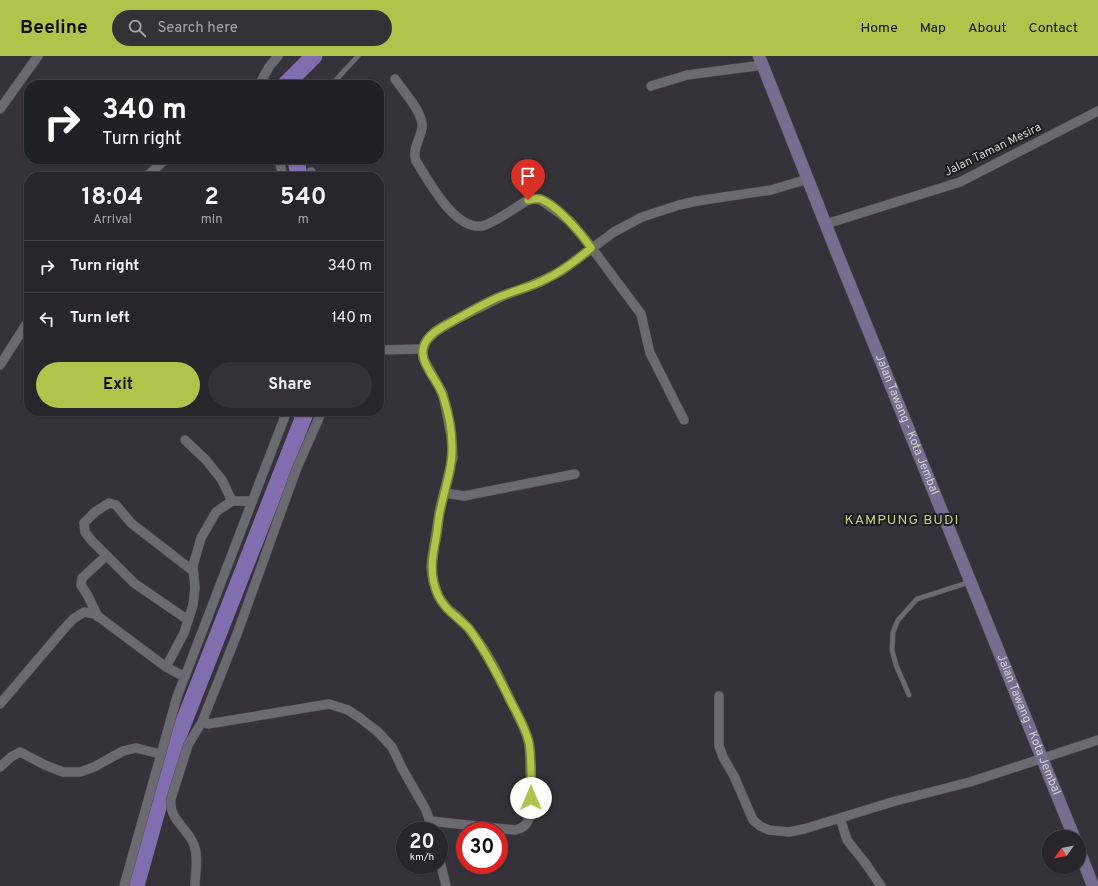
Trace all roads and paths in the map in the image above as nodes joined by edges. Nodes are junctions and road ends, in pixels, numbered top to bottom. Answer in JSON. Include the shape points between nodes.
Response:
{"nodes":[{"id":1,"x":38,"y":56,"type":"edge"},
{"id":2,"x":278,"y":56,"type":"edge"},
{"id":3,"x":358,"y":56,"type":"edge"},
{"id":4,"x":761,"y":60,"type":"edge"},
{"id":5,"x":395,"y":79,"type":"dead end"},
{"id":6,"x":262,"y":80,"type":"edge"},
{"id":7,"x":336,"y":80,"type":"edge"},
{"id":8,"x":651,"y":86,"type":"dead end"},
{"id":9,"x":0,"y":109,"type":"edge"},
{"id":10,"x":1098,"y":110,"type":"edge"},
{"id":11,"x":160,"y":164,"type":"edge"},
{"id":12,"x":152,"y":172,"type":"edge"},
{"id":13,"x":808,"y":179,"type":"junction"},
{"id":14,"x":826,"y":224,"type":"junction"},
{"id":15,"x":591,"y":248,"type":"junction"},
{"id":16,"x":24,"y":328,"type":"edge"},
{"id":17,"x":423,"y":349,"type":"junction"},
{"id":18,"x":384,"y":350,"type":"edge"},
{"id":19,"x":0,"y":365,"type":"edge"},
{"id":20,"x":285,"y":416,"type":"edge"},
{"id":21,"x":320,"y":416,"type":"edge"},
{"id":22,"x":684,"y":420,"type":"dead end"},
{"id":23,"x":185,"y":440,"type":"dead end"},
{"id":24,"x":575,"y":474,"type":"dead end"},
{"id":25,"x":444,"y":493,"type":"junction"},
{"id":26,"x":232,"y":501,"type":"junction"},
{"id":27,"x":252,"y":501,"type":"junction"},
{"id":28,"x":106,"y":556,"type":"junction"},
{"id":29,"x":193,"y":571,"type":"junction"},
{"id":30,"x":972,"y":582,"type":"junction"},
{"id":31,"x":98,"y":617,"type":"junction"},
{"id":32,"x":188,"y":620,"type":"junction"},
{"id":33,"x":166,"y":667,"type":"junction"},
{"id":34,"x":185,"y":677,"type":"junction"},
{"id":35,"x":909,"y":695,"type":"dead end"},
{"id":36,"x":719,"y":696,"type":"dead end"},
{"id":37,"x":0,"y":704,"type":"edge"},
{"id":38,"x":202,"y":722,"type":"junction"},
{"id":39,"x":1098,"y":740,"type":"edge"},
{"id":40,"x":160,"y":754,"type":"junction"},
{"id":41,"x":1043,"y":759,"type":"junction"},
{"id":42,"x":0,"y":767,"type":"edge"},
{"id":43,"x":840,"y":818,"type":"junction"},
{"id":44,"x":430,"y":821,"type":"joint"},
{"id":45,"x":1071,"y":830,"type":"edge"},
{"id":46,"x":1086,"y":868,"type":"edge"},
{"id":47,"x":443,"y":874,"type":"edge"},
{"id":48,"x":124,"y":886,"type":"edge"},
{"id":49,"x":195,"y":886,"type":"edge"},
{"id":50,"x":446,"y":886,"type":"edge"},
{"id":51,"x":881,"y":886,"type":"edge"},
{"id":52,"x":1093,"y":886,"type":"edge"}],
"edges":[{"from":1,"to":9,"type":"street"},
{"from":2,"to":6,"type":"street"},
{"from":3,"to":7,"type":"lane"},
{"from":4,"to":8,"type":"street","via":[[687,75]]},
{"from":4,"to":13,"type":"main road","name":"Jalan Tawang - Kota Jembal"},
{"from":5,"to":15,"type":"street","via":[[417,110],[420,119],[422,127],[414,155],[416,161],[450,211],[460,220],[469,225],[481,226],[534,198],[542,200],[570,221]]},
{"from":10,"to":14,"type":"street","name":"Jalan Taman Mesira","via":[[960,182]]},
{"from":11,"to":12,"type":"street"},
{"from":13,"to":14,"type":"main road","name":"Jalan Tawang - Kota Jembal"},
{"from":13,"to":15,"type":"street","via":[[771,190],[697,201],[657,211],[614,232]]},
{"from":14,"to":30,"type":"main road","name":"Jalan Tawang - Kota Jembal"},
{"from":15,"to":17,"type":"street","via":[[560,272],[507,294],[436,331],[427,340]]},
{"from":15,"to":22,"type":"street","via":[[641,314],[650,353]]},
{"from":16,"to":19,"type":"street"},
{"from":17,"to":18,"type":"street"},
{"from":17,"to":25,"type":"street","via":[[423,358],[443,394],[452,441],[452,457]]},
{"from":20,"to":27,"type":"street"},
{"from":21,"to":38,"type":"street","via":[[293,477]]},
{"from":23,"to":26,"type":"street","via":[[222,480]]},
{"from":24,"to":25,"type":"street","via":[[464,496]]},
{"from":25,"to":44,"type":"street","via":[[432,558],[433,580],[438,596],[485,650],[524,728],[529,743],[531,811],[526,824],[515,830]]},
{"from":26,"to":27,"type":"street"},
{"from":26,"to":29,"type":"street","via":[[216,512],[201,538]]},
{"from":27,"to":34,"type":"street"},
{"from":28,"to":29,"type":"street","via":[[85,532],[84,523],[95,512],[109,504],[116,504],[131,523]]},
{"from":28,"to":31,"type":"street","via":[[82,578],[81,585]]},
{"from":28,"to":32,"type":"street","via":[[134,583]]},
{"from":29,"to":32,"type":"street","via":[[193,605]]},
{"from":30,"to":35,"type":"lane","via":[[917,599],[898,620],[893,632],[892,650]]},
{"from":30,"to":41,"type":"main road","name":"Jalan Tawang - Kota Jembal"},
{"from":31,"to":33,"type":"street"},
{"from":31,"to":37,"type":"street","via":[[84,612],[73,619]]},
{"from":32,"to":33,"type":"street","via":[[184,634]]},
{"from":33,"to":34,"type":"street"},
{"from":34,"to":40,"type":"street"},
{"from":36,"to":43,"type":"street","via":[[719,746],[754,820],[769,830],[789,832]]},
{"from":38,"to":44,"type":"street","via":[[208,724],[329,704],[348,710],[378,732],[392,747]]},
{"from":38,"to":49,"type":"street","via":[[188,745],[170,805],[173,815],[195,846]]},
{"from":39,"to":41,"type":"street"},
{"from":40,"to":42,"type":"street","via":[[136,748],[123,751],[80,772],[63,772],[20,752]]},
{"from":40,"to":48,"type":"street"},
{"from":41,"to":43,"type":"street"},
{"from":41,"to":45,"type":"main road","name":"Jalan Tawang - Kota Jembal"},
{"from":43,"to":51,"type":"street","via":[[847,840]]},
{"from":46,"to":52,"type":"main road"},
{"from":47,"to":50,"type":"street"}]}
